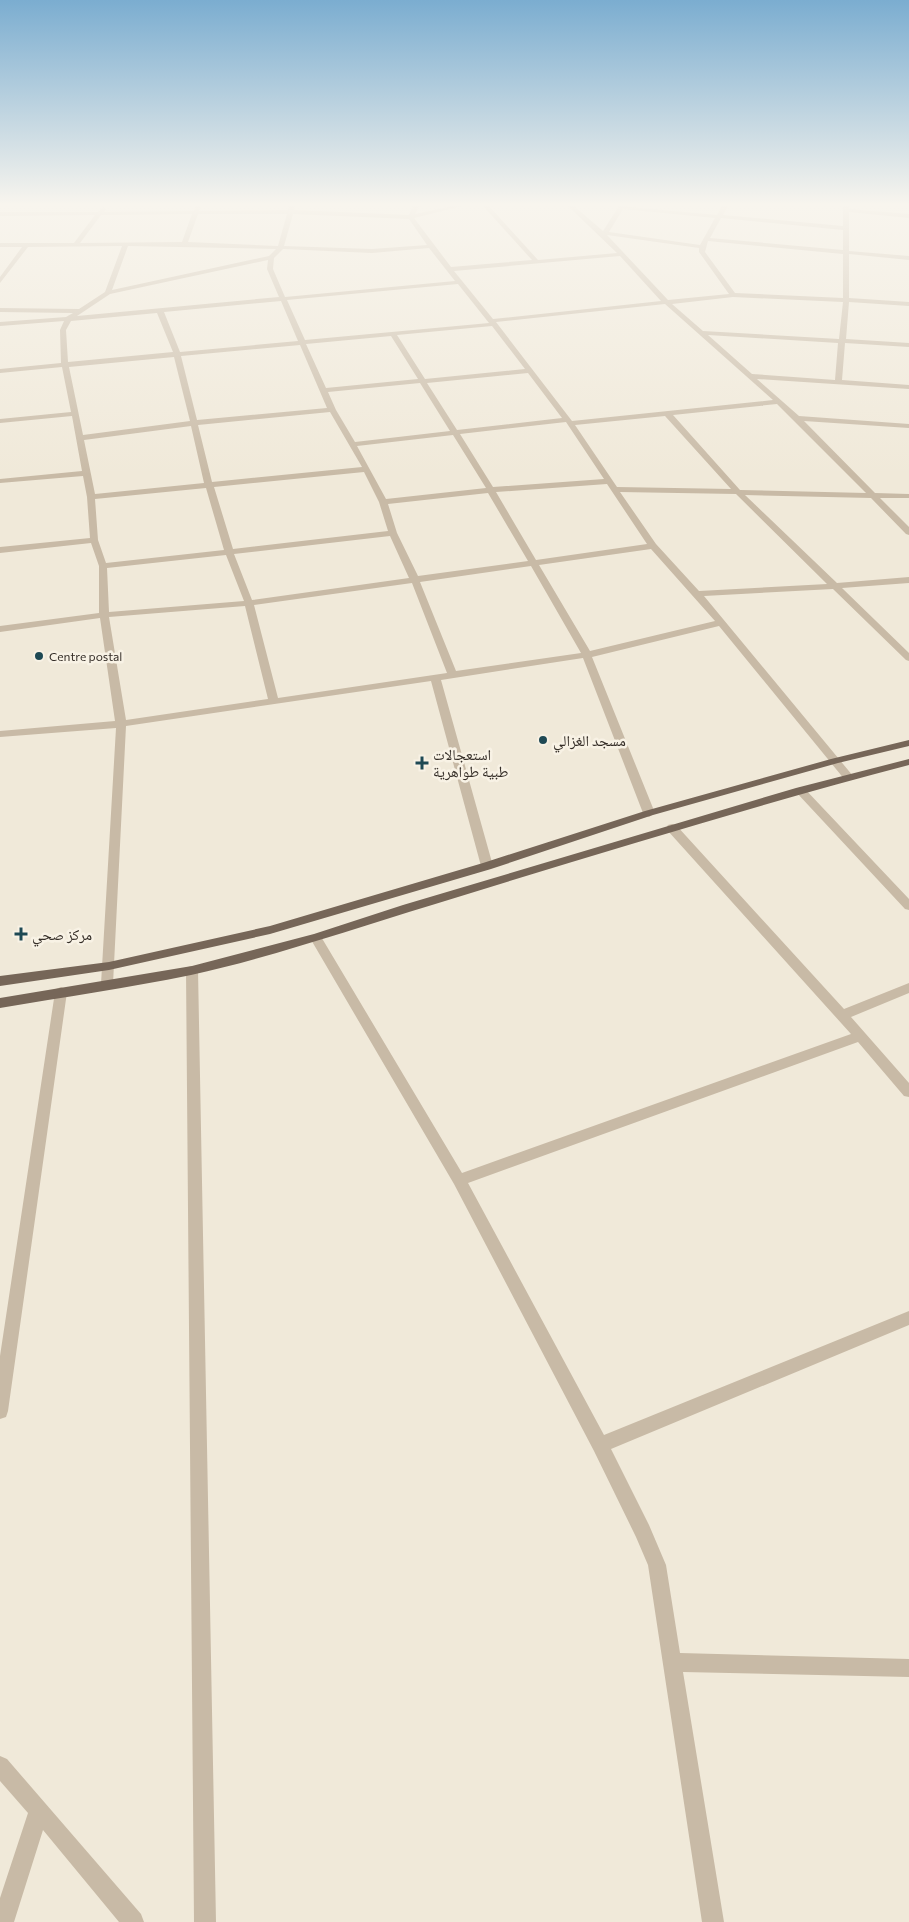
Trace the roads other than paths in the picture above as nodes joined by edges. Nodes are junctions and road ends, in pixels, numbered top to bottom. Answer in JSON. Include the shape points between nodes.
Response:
{"nodes":[{"id":1,"x":104,"y":296,"type":"edge"},
{"id":2,"x":310,"y":296,"type":"edge"},
{"id":3,"x":471,"y":296,"type":"edge"},
{"id":4,"x":660,"y":296,"type":"edge"},
{"id":5,"x":726,"y":296,"type":"edge"},
{"id":6,"x":753,"y":296,"type":"edge"},
{"id":7,"x":846,"y":296,"type":"edge"},
{"id":8,"x":284,"y":298,"type":"junction"},
{"id":9,"x":846,"y":299,"type":"junction"},
{"id":10,"x":666,"y":302,"type":"junction"},
{"id":11,"x":909,"y":304,"type":"edge"},
{"id":12,"x":0,"y":310,"type":"edge"},
{"id":13,"x":80,"y":311,"type":"junction"},
{"id":14,"x":160,"y":311,"type":"junction"},
{"id":15,"x":68,"y":319,"type":"junction"},
{"id":16,"x":492,"y":323,"type":"junction"},
{"id":17,"x":0,"y":324,"type":"edge"},
{"id":18,"x":702,"y":333,"type":"junction"},
{"id":19,"x":393,"y":334,"type":"junction"},
{"id":20,"x":841,"y":341,"type":"junction"},
{"id":21,"x":303,"y":342,"type":"junction"},
{"id":22,"x":909,"y":345,"type":"edge"},
{"id":23,"x":177,"y":354,"type":"junction"},
{"id":24,"x":65,"y":364,"type":"junction"},
{"id":25,"x":0,"y":371,"type":"edge"},
{"id":26,"x":530,"y":371,"type":"junction"},
{"id":27,"x":749,"y":376,"type":"junction"},
{"id":28,"x":424,"y":381,"type":"junction"},
{"id":29,"x":838,"y":382,"type":"junction"},
{"id":30,"x":909,"y":387,"type":"edge"},
{"id":31,"x":324,"y":390,"type":"junction"},
{"id":32,"x":778,"y":402,"type":"junction"},
{"id":33,"x":332,"y":410,"type":"junction"},
{"id":34,"x":667,"y":413,"type":"junction"},
{"id":35,"x":74,"y":414,"type":"junction"},
{"id":36,"x":797,"y":418,"type":"junction"},
{"id":37,"x":0,"y":421,"type":"edge"},
{"id":38,"x":568,"y":421,"type":"junction"},
{"id":39,"x":194,"y":423,"type":"junction"},
{"id":40,"x":909,"y":426,"type":"edge"},
{"id":41,"x":455,"y":434,"type":"junction"},
{"id":42,"x":78,"y":438,"type":"junction"},
{"id":43,"x":353,"y":444,"type":"junction"},
{"id":44,"x":367,"y":469,"type":"junction"},
{"id":45,"x":86,"y":473,"type":"junction"},
{"id":46,"x":0,"y":481,"type":"edge"},
{"id":47,"x":209,"y":484,"type":"junction"},
{"id":48,"x":612,"y":485,"type":"junction"},
{"id":49,"x":491,"y":490,"type":"junction"},
{"id":50,"x":738,"y":493,"type":"junction"},
{"id":51,"x":871,"y":496,"type":"junction"},
{"id":52,"x":909,"y":496,"type":"edge"},
{"id":53,"x":91,"y":497,"type":"junction"},
{"id":54,"x":383,"y":502,"type":"junction"},
{"id":55,"x":909,"y":532,"type":"edge"},
{"id":56,"x":393,"y":533,"type":"junction"},
{"id":57,"x":94,"y":540,"type":"junction"},
{"id":58,"x":654,"y":546,"type":"junction"},
{"id":59,"x":0,"y":550,"type":"edge"},
{"id":60,"x":229,"y":551,"type":"junction"},
{"id":61,"x":532,"y":564,"type":"junction"},
{"id":62,"x":103,"y":566,"type":"junction"},
{"id":63,"x":416,"y":580,"type":"junction"},
{"id":64,"x":909,"y":580,"type":"edge"},
{"id":65,"x":834,"y":586,"type":"junction"},
{"id":66,"x":697,"y":594,"type":"junction"},
{"id":67,"x":250,"y":603,"type":"junction"},
{"id":68,"x":104,"y":616,"type":"junction"},
{"id":69,"x":720,"y":623,"type":"junction"},
{"id":70,"x":0,"y":629,"type":"edge"},
{"id":71,"x":587,"y":654,"type":"junction"},
{"id":72,"x":909,"y":658,"type":"edge"},
{"id":73,"x":452,"y":674,"type":"junction"},
{"id":74,"x":435,"y":678,"type":"junction"},
{"id":75,"x":274,"y":700,"type":"junction"},
{"id":76,"x":121,"y":724,"type":"junction"},
{"id":77,"x":0,"y":734,"type":"edge"},
{"id":78,"x":909,"y":743,"type":"edge"},
{"id":79,"x":834,"y":761,"type":"junction"},
{"id":80,"x":909,"y":762,"type":"edge"},
{"id":81,"x":849,"y":778,"type":"junction"},
{"id":82,"x":800,"y":790,"type":"junction"},
{"id":83,"x":650,"y":813,"type":"junction"},
{"id":84,"x":672,"y":828,"type":"junction"},
{"id":85,"x":487,"y":866,"type":"junction"},
{"id":86,"x":909,"y":906,"type":"edge"},
{"id":87,"x":316,"y":938,"type":"junction"},
{"id":88,"x":109,"y":966,"type":"junction"},
{"id":89,"x":192,"y":970,"type":"junction"},
{"id":90,"x":0,"y":981,"type":"edge"},
{"id":91,"x":107,"y":984,"type":"junction"},
{"id":92,"x":909,"y":988,"type":"edge"},
{"id":93,"x":61,"y":992,"type":"junction"},
{"id":94,"x":0,"y":1003,"type":"edge"},
{"id":95,"x":842,"y":1015,"type":"junction"},
{"id":96,"x":860,"y":1036,"type":"junction"},
{"id":97,"x":909,"y":1092,"type":"edge"},
{"id":98,"x":459,"y":1180,"type":"junction"},
{"id":99,"x":909,"y":1318,"type":"edge"},
{"id":100,"x":0,"y":1411,"type":"edge"},
{"id":101,"x":600,"y":1445,"type":"junction"},
{"id":102,"x":673,"y":1662,"type":"junction"},
{"id":103,"x":909,"y":1668,"type":"edge"},
{"id":104,"x":0,"y":1766,"type":"edge"},
{"id":105,"x":40,"y":1810,"type":"junction"},
{"id":106,"x":3,"y":1922,"type":"edge"},
{"id":107,"x":133,"y":1922,"type":"edge"},
{"id":108,"x":204,"y":1922,"type":"edge"},
{"id":109,"x":713,"y":1922,"type":"edge"}],
"edges":[{"from":1,"to":13,"type":"street"},
{"from":2,"to":8,"type":"street"},
{"from":3,"to":16,"type":"street"},
{"from":4,"to":10,"type":"street"},
{"from":5,"to":10,"type":"street"},
{"from":6,"to":9,"type":"street"},
{"from":7,"to":9,"type":"street"},
{"from":8,"to":14,"type":"street"},
{"from":8,"to":21,"type":"street"},
{"from":9,"to":11,"type":"street"},
{"from":9,"to":20,"type":"street"},
{"from":10,"to":16,"type":"street"},
{"from":10,"to":18,"type":"street"},
{"from":12,"to":13,"type":"street"},
{"from":13,"to":15,"type":"street"},
{"from":14,"to":15,"type":"street"},
{"from":14,"to":23,"type":"street"},
{"from":15,"to":17,"type":"street"},
{"from":15,"to":24,"type":"street","via":[[63,330]]},
{"from":16,"to":19,"type":"street"},
{"from":16,"to":26,"type":"street"},
{"from":18,"to":20,"type":"street"},
{"from":18,"to":27,"type":"street"},
{"from":19,"to":21,"type":"street"},
{"from":19,"to":28,"type":"street"},
{"from":20,"to":22,"type":"street"},
{"from":20,"to":29,"type":"street"},
{"from":21,"to":23,"type":"street"},
{"from":21,"to":31,"type":"street"},
{"from":23,"to":24,"type":"street"},
{"from":23,"to":39,"type":"street"},
{"from":24,"to":25,"type":"street"},
{"from":24,"to":35,"type":"street"},
{"from":26,"to":28,"type":"street"},
{"from":26,"to":38,"type":"street"},
{"from":27,"to":29,"type":"street"},
{"from":27,"to":32,"type":"street"},
{"from":28,"to":31,"type":"street"},
{"from":28,"to":41,"type":"street"},
{"from":29,"to":30,"type":"street"},
{"from":31,"to":33,"type":"street"},
{"from":32,"to":34,"type":"street"},
{"from":32,"to":36,"type":"street"},
{"from":33,"to":39,"type":"street"},
{"from":33,"to":43,"type":"street"},
{"from":34,"to":38,"type":"street"},
{"from":34,"to":50,"type":"street"},
{"from":35,"to":37,"type":"street"},
{"from":35,"to":42,"type":"street"},
{"from":36,"to":40,"type":"street"},
{"from":36,"to":51,"type":"street"},
{"from":38,"to":41,"type":"street"},
{"from":38,"to":48,"type":"street"},
{"from":39,"to":42,"type":"street"},
{"from":39,"to":47,"type":"street"},
{"from":41,"to":43,"type":"street"},
{"from":41,"to":49,"type":"street"},
{"from":42,"to":45,"type":"street"},
{"from":43,"to":44,"type":"street"},
{"from":44,"to":47,"type":"street"},
{"from":44,"to":54,"type":"street"},
{"from":45,"to":46,"type":"street"},
{"from":45,"to":53,"type":"street"},
{"from":47,"to":53,"type":"street"},
{"from":47,"to":60,"type":"street"},
{"from":48,"to":49,"type":"street"},
{"from":48,"to":50,"type":"street"},
{"from":48,"to":58,"type":"street"},
{"from":49,"to":54,"type":"street"},
{"from":49,"to":61,"type":"street"},
{"from":50,"to":51,"type":"street"},
{"from":50,"to":65,"type":"street"},
{"from":51,"to":52,"type":"street"},
{"from":51,"to":55,"type":"street"},
{"from":53,"to":57,"type":"street"},
{"from":54,"to":56,"type":"street"},
{"from":56,"to":60,"type":"street"},
{"from":56,"to":63,"type":"street"},
{"from":57,"to":59,"type":"street"},
{"from":57,"to":62,"type":"street"},
{"from":58,"to":61,"type":"street"},
{"from":58,"to":66,"type":"street"},
{"from":60,"to":62,"type":"street"},
{"from":60,"to":67,"type":"street"},
{"from":61,"to":63,"type":"street"},
{"from":61,"to":71,"type":"street"},
{"from":62,"to":68,"type":"street"},
{"from":63,"to":67,"type":"street"},
{"from":63,"to":73,"type":"street"},
{"from":64,"to":65,"type":"street"},
{"from":65,"to":66,"type":"street"},
{"from":65,"to":72,"type":"street"},
{"from":66,"to":69,"type":"street"},
{"from":67,"to":68,"type":"street"},
{"from":67,"to":75,"type":"street"},
{"from":68,"to":70,"type":"street"},
{"from":68,"to":76,"type":"street"},
{"from":69,"to":71,"type":"street"},
{"from":69,"to":79,"type":"street"},
{"from":71,"to":73,"type":"street"},
{"from":71,"to":83,"type":"street"},
{"from":73,"to":74,"type":"street"},
{"from":74,"to":75,"type":"street"},
{"from":74,"to":85,"type":"street"},
{"from":75,"to":76,"type":"street"},
{"from":76,"to":77,"type":"street"},
{"from":76,"to":88,"type":"street"},
{"from":78,"to":79,"type":"main road"},
{"from":79,"to":81,"type":"street"},
{"from":79,"to":83,"type":"main road"},
{"from":80,"to":81,"type":"main road"},
{"from":81,"to":82,"type":"main road"},
{"from":82,"to":84,"type":"main road"},
{"from":82,"to":86,"type":"street"},
{"from":83,"to":85,"type":"main road"},
{"from":84,"to":87,"type":"main road"},
{"from":84,"to":95,"type":"street"},
{"from":85,"to":88,"type":"main road","via":[[270,930]]},
{"from":87,"to":89,"type":"main road"},
{"from":87,"to":98,"type":"street"},
{"from":88,"to":90,"type":"main road"},
{"from":88,"to":91,"type":"street"},
{"from":89,"to":91,"type":"main road"},
{"from":89,"to":108,"type":"street"},
{"from":91,"to":93,"type":"main road"},
{"from":92,"to":95,"type":"street"},
{"from":93,"to":94,"type":"main road"},
{"from":93,"to":100,"type":"street"},
{"from":95,"to":96,"type":"street"},
{"from":96,"to":97,"type":"street"},
{"from":96,"to":98,"type":"street"},
{"from":98,"to":101,"type":"street"},
{"from":99,"to":101,"type":"street"},
{"from":101,"to":102,"type":"street","via":[[657,1565]]},
{"from":102,"to":103,"type":"street"},
{"from":102,"to":109,"type":"street"},
{"from":104,"to":105,"type":"street"},
{"from":105,"to":106,"type":"street"},
{"from":105,"to":107,"type":"street"}]}
